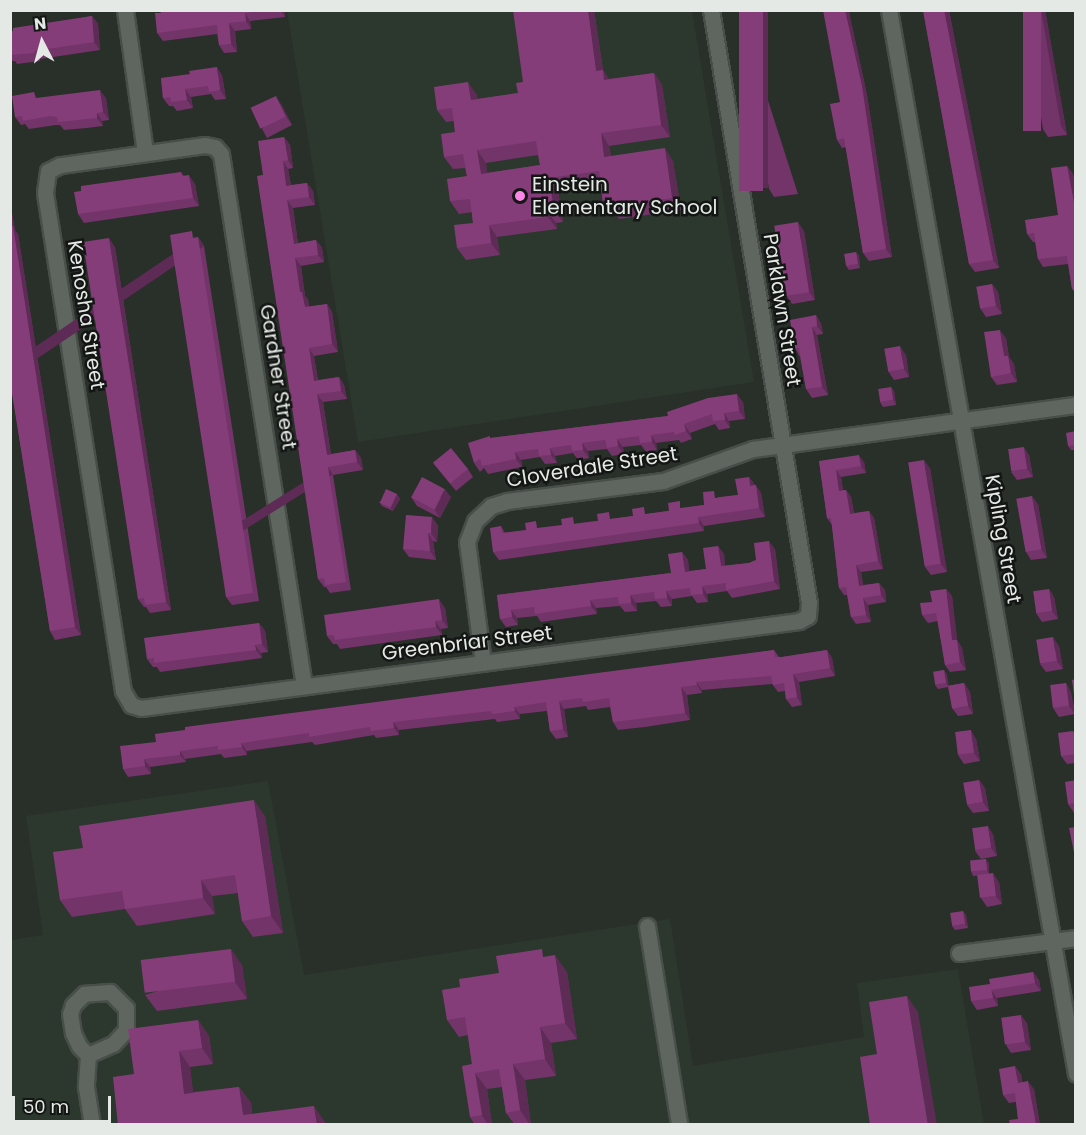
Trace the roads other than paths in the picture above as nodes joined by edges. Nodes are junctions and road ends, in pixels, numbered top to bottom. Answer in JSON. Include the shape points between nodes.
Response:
{"nodes":[{"id":1,"x":125,"y":10,"type":"edge"},
{"id":2,"x":711,"y":10,"type":"edge"},
{"id":3,"x":889,"y":10,"type":"edge"},
{"id":4,"x":145,"y":153,"type":"junction"},
{"id":5,"x":1076,"y":405,"type":"edge"},
{"id":6,"x":962,"y":420,"type":"junction"},
{"id":7,"x":784,"y":445,"type":"junction"},
{"id":8,"x":808,"y":616,"type":"joint"},
{"id":9,"x":483,"y":663,"type":"junction"},
{"id":10,"x":304,"y":686,"type":"junction"},
{"id":11,"x":131,"y":705,"type":"joint"},
{"id":12,"x":647,"y":926,"type":"dead end"},
{"id":13,"x":1076,"y":938,"type":"edge"},
{"id":14,"x":1052,"y":941,"type":"junction"},
{"id":15,"x":958,"y":953,"type":"dead end"},
{"id":16,"x":88,"y":1055,"type":"junction"},
{"id":17,"x":1076,"y":1074,"type":"edge"},
{"id":18,"x":92,"y":1125,"type":"edge"},
{"id":19,"x":679,"y":1125,"type":"edge"}],
"edges":[{"from":1,"to":4,"type":"street"},
{"from":2,"to":7,"type":"street","name":"Parklawn Street"},
{"from":3,"to":6,"type":"street","name":"Kipling Street"},
{"from":4,"to":10,"type":"street","name":"Gardner Street","via":[[205,145],[215,147],[221,154]]},
{"from":4,"to":11,"type":"street","name":"Kenosha Street","via":[[53,167],[44,184],[123,691]]},
{"from":5,"to":6,"type":"street","name":"Cloverdale Street"},
{"from":6,"to":7,"type":"street","name":"Cloverdale Street"},
{"from":6,"to":14,"type":"street","name":"Kipling Street"},
{"from":7,"to":8,"type":"street","name":"Parklawn Street"},
{"from":7,"to":9,"type":"street","name":"Cloverdale Street","via":[[740,453],[663,481],[507,501],[483,511],[474,521],[467,542]]},
{"from":8,"to":9,"type":"street","name":"Greenbriar Street","via":[[799,621]]},
{"from":9,"to":10,"type":"street","name":"Greenbriar Street"},
{"from":10,"to":11,"type":"street","name":"Greenbriar Street","via":[[141,708]]},
{"from":12,"to":19,"type":"street"},
{"from":13,"to":14,"type":"street"},
{"from":14,"to":15,"type":"street"},
{"from":14,"to":17,"type":"street","name":"Kipling Street"},
{"from":16,"to":16,"type":"street","via":[[113,1044],[126,1030],[126,1008],[110,992],[84,994],[73,1005],[73,1033]]},
{"from":16,"to":18,"type":"street","via":[[86,1087]]}]}
